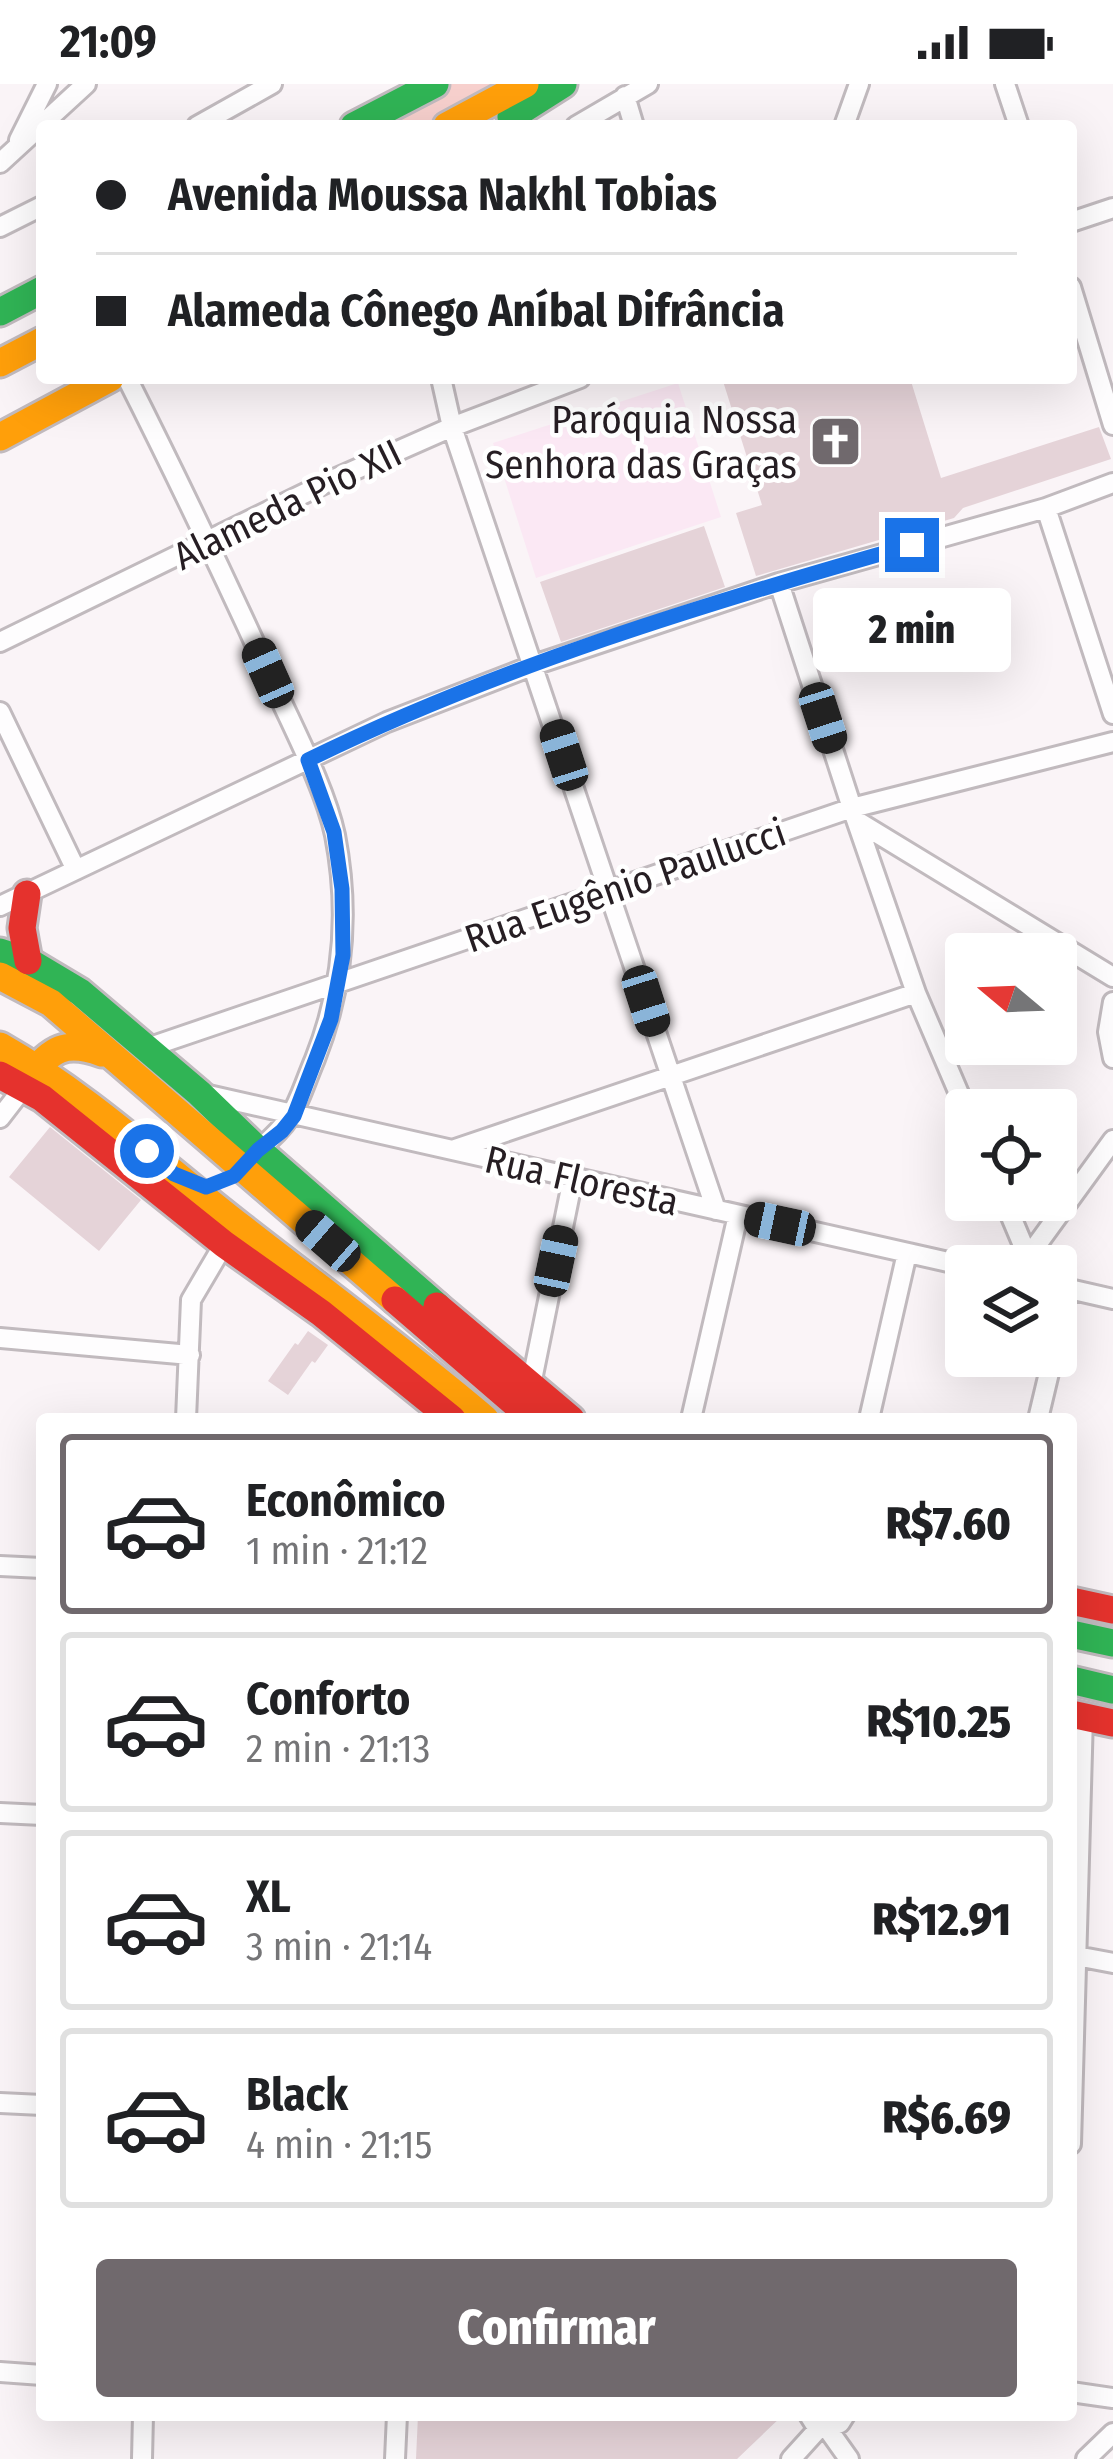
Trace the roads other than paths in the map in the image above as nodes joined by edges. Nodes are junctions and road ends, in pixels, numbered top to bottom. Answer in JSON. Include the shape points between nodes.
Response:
{"nodes":[{"id":1,"x":47,"y":84,"type":"edge"},
{"id":2,"x":86,"y":84,"type":"edge"},
{"id":3,"x":272,"y":84,"type":"edge"},
{"id":4,"x":434,"y":84,"type":"edge"},
{"id":5,"x":526,"y":84,"type":"edge"},
{"id":6,"x":563,"y":84,"type":"edge"},
{"id":7,"x":648,"y":84,"type":"edge"},
{"id":8,"x":859,"y":84,"type":"edge"},
{"id":9,"x":1005,"y":84,"type":"edge"},
{"id":10,"x":625,"y":96,"type":"junction"},
{"id":11,"x":46,"y":120,"type":"edge"},
{"id":12,"x":208,"y":120,"type":"edge"},
{"id":13,"x":365,"y":120,"type":"edge"},
{"id":14,"x":458,"y":120,"type":"edge"},
{"id":15,"x":507,"y":120,"type":"edge"},
{"id":16,"x":586,"y":120,"type":"edge"},
{"id":17,"x":632,"y":120,"type":"edge"},
{"id":18,"x":846,"y":120,"type":"edge"},
{"id":19,"x":1017,"y":120,"type":"edge"},
{"id":20,"x":36,"y":130,"type":"edge"},
{"id":21,"x":7,"y":156,"type":"edge"},
{"id":22,"x":1113,"y":208,"type":"edge"},
{"id":23,"x":36,"y":209,"type":"edge"},
{"id":24,"x":1077,"y":220,"type":"edge"},
{"id":25,"x":0,"y":227,"type":"edge"},
{"id":26,"x":36,"y":270,"type":"edge"},
{"id":27,"x":0,"y":284,"type":"edge"},
{"id":28,"x":36,"y":293,"type":"edge"},
{"id":29,"x":1077,"y":307,"type":"edge"},
{"id":30,"x":0,"y":312,"type":"edge"},
{"id":31,"x":36,"y":344,"type":"edge"},
{"id":32,"x":0,"y":363,"type":"edge"},
{"id":33,"x":1098,"y":375,"type":"junction"},
{"id":34,"x":99,"y":384,"type":"edge"},
{"id":35,"x":130,"y":384,"type":"edge"},
{"id":36,"x":442,"y":384,"type":"edge"},
{"id":37,"x":564,"y":384,"type":"edge"},
{"id":38,"x":1113,"y":390,"type":"edge"},
{"id":39,"x":1113,"y":424,"type":"edge"},
{"id":40,"x":452,"y":427,"type":"junction"},
{"id":41,"x":0,"y":436,"type":"edge"},
{"id":42,"x":1113,"y":483,"type":"edge"},
{"id":43,"x":1046,"y":508,"type":"junction"},
{"id":44,"x":209,"y":542,"type":"junction"},
{"id":45,"x":779,"y":583,"type":"junction"},
{"id":46,"x":0,"y":642,"type":"edge"},
{"id":47,"x":534,"y":665,"type":"junction"},
{"id":48,"x":0,"y":712,"type":"edge"},
{"id":49,"x":1113,"y":714,"type":"edge"},
{"id":50,"x":1113,"y":742,"type":"edge"},
{"id":51,"x":308,"y":760,"type":"junction"},
{"id":52,"x":854,"y":814,"type":"junction"},
{"id":53,"x":76,"y":870,"type":"junction"},
{"id":54,"x":609,"y":890,"type":"junction"},
{"id":55,"x":27,"y":894,"type":"junction"},
{"id":56,"x":0,"y":906,"type":"edge"},
{"id":57,"x":0,"y":952,"type":"edge"},
{"id":58,"x":28,"y":961,"type":"junction"},
{"id":59,"x":0,"y":976,"type":"edge"},
{"id":60,"x":1113,"y":976,"type":"edge"},
{"id":61,"x":337,"y":983,"type":"junction"},
{"id":62,"x":57,"y":992,"type":"junction"},
{"id":63,"x":916,"y":993,"type":"junction"},
{"id":64,"x":1113,"y":1002,"type":"edge"},
{"id":65,"x":0,"y":1046,"type":"edge"},
{"id":66,"x":144,"y":1049,"type":"junction"},
{"id":67,"x":1113,"y":1058,"type":"edge"},
{"id":68,"x":117,"y":1059,"type":"junction"},
{"id":69,"x":671,"y":1076,"type":"junction"},
{"id":70,"x":26,"y":1082,"type":"edge"},
{"id":71,"x":957,"y":1089,"type":"edge"},
{"id":72,"x":184,"y":1093,"type":"junction"},
{"id":73,"x":294,"y":1116,"type":"junction"},
{"id":74,"x":0,"y":1118,"type":"edge"},
{"id":75,"x":1113,"y":1140,"type":"edge"},
{"id":76,"x":451,"y":1151,"type":"junction"},
{"id":77,"x":250,"y":1158,"type":"junction"},
{"id":78,"x":174,"y":1174,"type":"junction"},
{"id":79,"x":573,"y":1178,"type":"junction"},
{"id":80,"x":716,"y":1210,"type":"junction"},
{"id":81,"x":294,"y":1213,"type":"junction"},
{"id":82,"x":738,"y":1215,"type":"junction"},
{"id":83,"x":231,"y":1234,"type":"junction"},
{"id":84,"x":1035,"y":1245,"type":"edge"},
{"id":85,"x":907,"y":1252,"type":"junction"},
{"id":86,"x":945,"y":1261,"type":"edge"},
{"id":87,"x":306,"y":1276,"type":"junction"},
{"id":88,"x":1077,"y":1291,"type":"edge"},
{"id":89,"x":1113,"y":1299,"type":"edge"},
{"id":90,"x":394,"y":1300,"type":"junction"},
{"id":91,"x":321,"y":1312,"type":"junction"},
{"id":92,"x":456,"y":1323,"type":"junction"},
{"id":93,"x":0,"y":1338,"type":"edge"},
{"id":94,"x":190,"y":1355,"type":"junction"},
{"id":95,"x":1048,"y":1377,"type":"edge"},
{"id":96,"x":531,"y":1384,"type":"junction"},
{"id":97,"x":186,"y":1413,"type":"edge"},
{"id":98,"x":441,"y":1413,"type":"edge"},
{"id":99,"x":478,"y":1413,"type":"edge"},
{"id":100,"x":551,"y":1413,"type":"edge"},
{"id":101,"x":554,"y":1413,"type":"edge"},
{"id":102,"x":692,"y":1413,"type":"edge"},
{"id":103,"x":870,"y":1413,"type":"edge"},
{"id":104,"x":1039,"y":1413,"type":"edge"},
{"id":105,"x":0,"y":1565,"type":"edge"},
{"id":106,"x":36,"y":1568,"type":"edge"},
{"id":107,"x":1077,"y":1602,"type":"edge"},
{"id":108,"x":1113,"y":1610,"type":"edge"},
{"id":109,"x":1077,"y":1635,"type":"edge"},
{"id":110,"x":1113,"y":1643,"type":"edge"},
{"id":111,"x":1077,"y":1681,"type":"edge"},
{"id":112,"x":1113,"y":1690,"type":"edge"},
{"id":113,"x":1077,"y":1715,"type":"edge"},
{"id":114,"x":1113,"y":1723,"type":"edge"},
{"id":115,"x":0,"y":1813,"type":"edge"},
{"id":116,"x":36,"y":1815,"type":"edge"},
{"id":117,"x":1077,"y":1956,"type":"edge"},
{"id":118,"x":1113,"y":1964,"type":"edge"},
{"id":119,"x":0,"y":2103,"type":"edge"},
{"id":120,"x":36,"y":2105,"type":"edge"},
{"id":121,"x":0,"y":2372,"type":"edge"},
{"id":122,"x":36,"y":2374,"type":"edge"},
{"id":123,"x":1077,"y":2393,"type":"edge"},
{"id":124,"x":1113,"y":2398,"type":"edge"},
{"id":125,"x":143,"y":2421,"type":"edge"},
{"id":126,"x":397,"y":2421,"type":"edge"},
{"id":127,"x":813,"y":2421,"type":"edge"},
{"id":128,"x":1113,"y":2433,"type":"edge"},
{"id":129,"x":142,"y":2459,"type":"edge"},
{"id":130,"x":395,"y":2459,"type":"edge"},
{"id":131,"x":791,"y":2459,"type":"edge"},
{"id":132,"x":849,"y":2459,"type":"edge"},
{"id":133,"x":1086,"y":2459,"type":"edge"}],
"edges":[{"from":1,"to":21,"type":"street"},
{"from":2,"to":11,"type":"street"},
{"from":3,"to":12,"type":"street"},
{"from":4,"to":13,"type":"main road"},
{"from":5,"to":14,"type":"main road"},
{"from":6,"to":15,"type":"main road"},
{"from":7,"to":10,"type":"street"},
{"from":8,"to":18,"type":"street"},
{"from":9,"to":19,"type":"street"},
{"from":10,"to":16,"type":"street"},
{"from":10,"to":17,"type":"street"},
{"from":20,"to":21,"type":"street"},
{"from":22,"to":24,"type":"street"},
{"from":23,"to":25,"type":"street"},
{"from":26,"to":27,"type":"main road"},
{"from":28,"to":30,"type":"main road"},
{"from":29,"to":33,"type":"street"},
{"from":31,"to":32,"type":"main road"},
{"from":33,"to":38,"type":"street"},
{"from":33,"to":39,"type":"street"},
{"from":34,"to":41,"type":"main road"},
{"from":35,"to":44,"type":"street"},
{"from":36,"to":40,"type":"street"},
{"from":37,"to":40,"type":"street","name":"Alameda Pio XII"},
{"from":40,"to":44,"type":"street","name":"Alameda Pio XII"},
{"from":40,"to":47,"type":"street"},
{"from":42,"to":43,"type":"street"},
{"from":43,"to":45,"type":"street"},
{"from":43,"to":49,"type":"street"},
{"from":44,"to":46,"type":"street","name":"Alameda Pio XII"},
{"from":44,"to":51,"type":"street"},
{"from":45,"to":47,"type":"street"},
{"from":45,"to":52,"type":"street"},
{"from":47,"to":51,"type":"street"},
{"from":47,"to":54,"type":"street"},
{"from":48,"to":53,"type":"street"},
{"from":50,"to":52,"type":"street","name":"Rua Eugênio Paulucci"},
{"from":51,"to":53,"type":"street"},
{"from":51,"to":61,"type":"street","via":[[339,870]]},
{"from":52,"to":54,"type":"street","name":"Rua Eugênio Paulucci"},
{"from":52,"to":60,"type":"street"},
{"from":52,"to":63,"type":"street"},
{"from":53,"to":55,"type":"street"},
{"from":54,"to":61,"type":"street","name":"Rua Eugênio Paulucci"},
{"from":54,"to":69,"type":"street"},
{"from":55,"to":56,"type":"street"},
{"from":55,"to":58,"type":"main road","via":[[20,930]]},
{"from":57,"to":58,"type":"main road"},
{"from":58,"to":62,"type":"main road"},
{"from":59,"to":62,"type":"main road"},
{"from":61,"to":66,"type":"street","name":"Rua Eugênio Paulucci"},
{"from":61,"to":73,"type":"street"},
{"from":62,"to":66,"type":"main road","via":[[80,992]]},
{"from":62,"to":68,"type":"main road"},
{"from":63,"to":69,"type":"street"},
{"from":63,"to":71,"type":"street"},
{"from":64,"to":67,"type":"street"},
{"from":65,"to":70,"type":"main road"},
{"from":66,"to":72,"type":"main road"},
{"from":68,"to":70,"type":"main road","via":[[64,1045]]},
{"from":68,"to":72,"type":"main road"},
{"from":69,"to":76,"type":"street"},
{"from":69,"to":80,"type":"street"},
{"from":70,"to":74,"type":"street"},
{"from":70,"to":78,"type":"main road","via":[[93,1106]]},
{"from":70,"to":83,"type":"main road"},
{"from":72,"to":73,"type":"street","name":"Rua Floresta"},
{"from":72,"to":77,"type":"main road"},
{"from":73,"to":76,"type":"street","name":"Rua Floresta"},
{"from":73,"to":77,"type":"street"},
{"from":75,"to":84,"type":"street"},
{"from":76,"to":79,"type":"street","name":"Rua Floresta"},
{"from":77,"to":78,"type":"main road","via":[[225,1182],[206,1187]]},
{"from":77,"to":81,"type":"main road"},
{"from":77,"to":92,"type":"main road"},
{"from":78,"to":83,"type":"main road"},
{"from":79,"to":80,"type":"street","name":"Rua Floresta"},
{"from":79,"to":96,"type":"street"},
{"from":80,"to":82,"type":"street","name":"Rua Floresta"},
{"from":81,"to":83,"type":"main road","via":[[256,1212]]},
{"from":81,"to":90,"type":"main road"},
{"from":82,"to":85,"type":"street","name":"Rua Floresta"},
{"from":82,"to":102,"type":"street"},
{"from":83,"to":87,"type":"main road"},
{"from":83,"to":91,"type":"main road"},
{"from":83,"to":94,"type":"street","via":[[191,1300]]},
{"from":85,"to":86,"type":"street","name":"Rua Floresta"},
{"from":85,"to":103,"type":"street"},
{"from":87,"to":91,"type":"main road"},
{"from":87,"to":99,"type":"main road"},
{"from":88,"to":89,"type":"street"},
{"from":90,"to":92,"type":"main road"},
{"from":90,"to":100,"type":"main road"},
{"from":91,"to":98,"type":"main road"},
{"from":92,"to":96,"type":"main road"},
{"from":93,"to":94,"type":"street"},
{"from":94,"to":97,"type":"street"},
{"from":95,"to":104,"type":"street"},
{"from":96,"to":101,"type":"main road"},
{"from":105,"to":106,"type":"street"},
{"from":107,"to":108,"type":"main road"},
{"from":109,"to":110,"type":"main road"},
{"from":111,"to":112,"type":"main road"},
{"from":113,"to":114,"type":"main road"},
{"from":115,"to":116,"type":"street"},
{"from":117,"to":118,"type":"street"},
{"from":119,"to":120,"type":"street"},
{"from":121,"to":122,"type":"street"},
{"from":123,"to":124,"type":"street"},
{"from":125,"to":129,"type":"street"},
{"from":126,"to":130,"type":"street"},
{"from":127,"to":131,"type":"street"},
{"from":127,"to":132,"type":"street"},
{"from":128,"to":133,"type":"street"}]}
